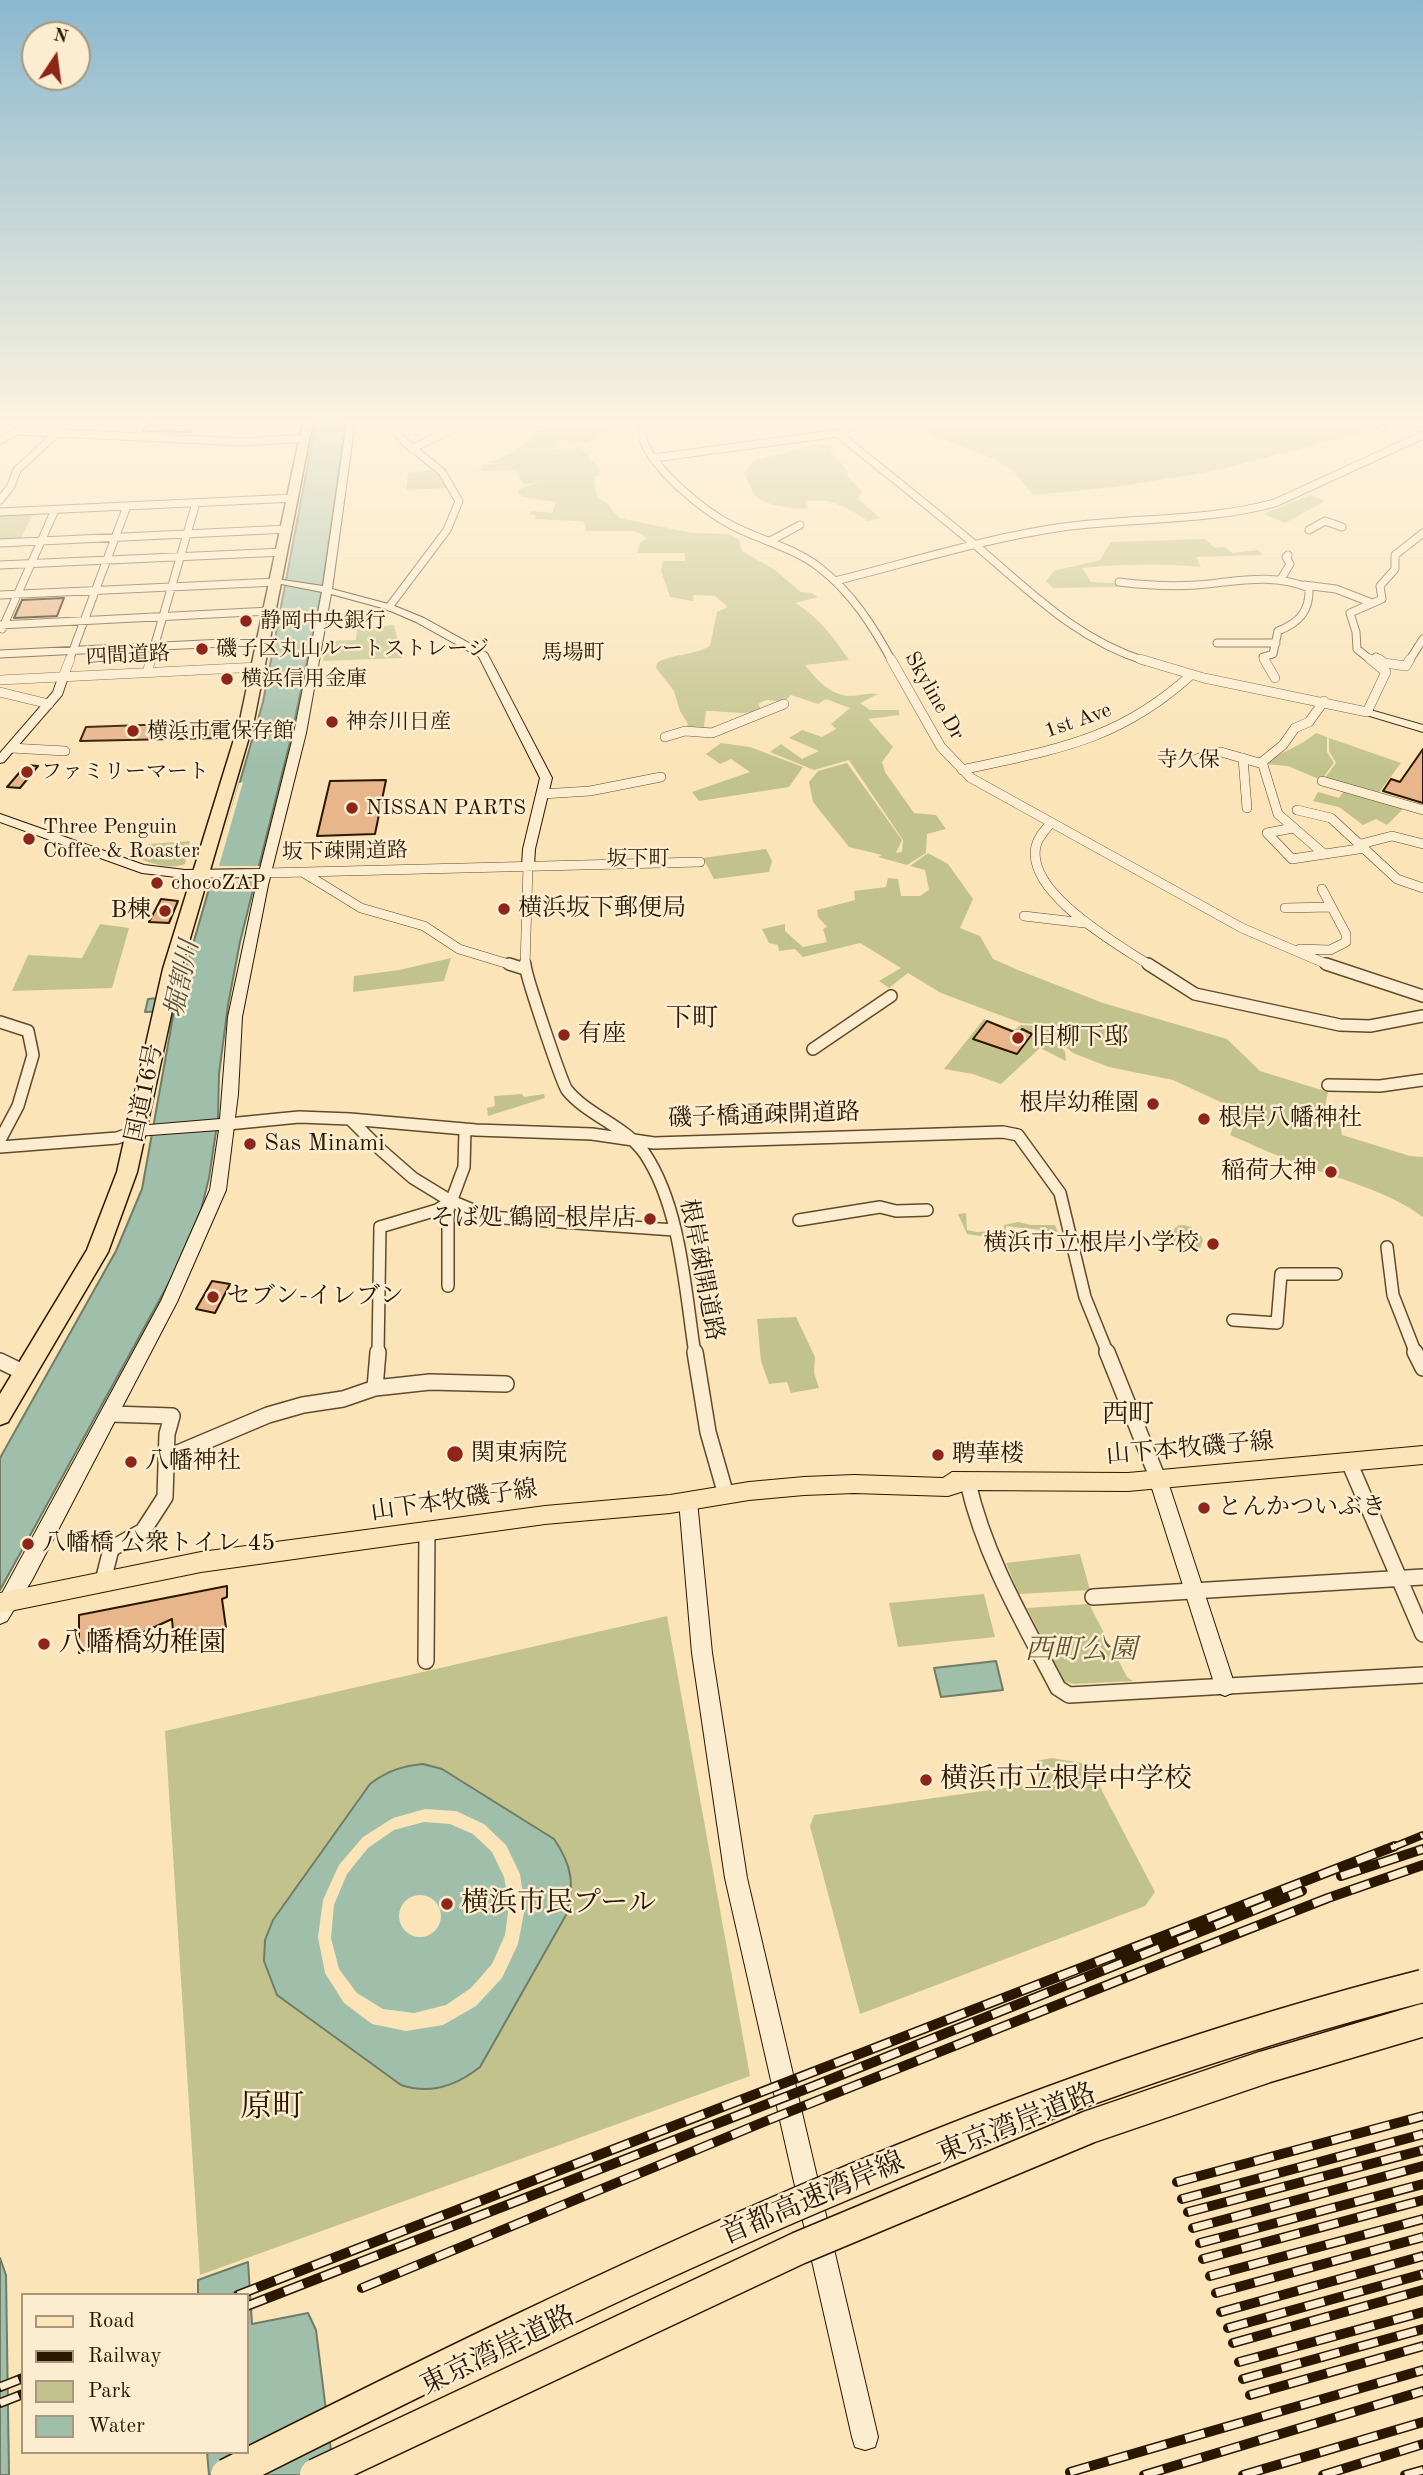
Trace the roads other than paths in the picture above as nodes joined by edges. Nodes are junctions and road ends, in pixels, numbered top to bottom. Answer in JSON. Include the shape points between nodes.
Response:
{"nodes":[{"id":1,"x":43,"y":536,"type":"edge"},
{"id":2,"x":127,"y":536,"type":"edge"},
{"id":3,"x":186,"y":536,"type":"edge"},
{"id":4,"x":286,"y":536,"type":"edge"},
{"id":5,"x":333,"y":536,"type":"edge"},
{"id":6,"x":442,"y":536,"type":"edge"},
{"id":7,"x":758,"y":536,"type":"edge"},
{"id":8,"x":778,"y":536,"type":"edge"},
{"id":9,"x":965,"y":536,"type":"edge"},
{"id":10,"x":1020,"y":536,"type":"edge"},
{"id":11,"x":1419,"y":536,"type":"edge"},
{"id":12,"x":115,"y":537,"type":"junction"},
{"id":13,"x":41,"y":541,"type":"junction"},
{"id":14,"x":770,"y":541,"type":"junction"},
{"id":15,"x":0,"y":543,"type":"edge"},
{"id":16,"x":977,"y":546,"type":"junction"},
{"id":17,"x":283,"y":552,"type":"junction"},
{"id":18,"x":1288,"y":555,"type":"dead end"},
{"id":19,"x":181,"y":557,"type":"junction"},
{"id":20,"x":107,"y":561,"type":"junction"},
{"id":21,"x":30,"y":564,"type":"junction"},
{"id":22,"x":0,"y":565,"type":"edge"},
{"id":23,"x":1281,"y":579,"type":"junction"},
{"id":24,"x":835,"y":581,"type":"junction"},
{"id":25,"x":1119,"y":582,"type":"dead end"},
{"id":26,"x":281,"y":583,"type":"junction"},
{"id":27,"x":1304,"y":585,"type":"junction"},
{"id":28,"x":172,"y":587,"type":"junction"},
{"id":29,"x":325,"y":589,"type":"junction"},
{"id":30,"x":97,"y":590,"type":"junction"},
{"id":31,"x":18,"y":594,"type":"junction"},
{"id":32,"x":0,"y":595,"type":"edge"},
{"id":33,"x":1372,"y":603,"type":"junction"},
{"id":34,"x":389,"y":607,"type":"junction"},
{"id":35,"x":270,"y":611,"type":"junction"},
{"id":36,"x":163,"y":617,"type":"junction"},
{"id":37,"x":85,"y":621,"type":"junction"},
{"id":38,"x":1,"y":628,"type":"edge"},
{"id":39,"x":1423,"y":639,"type":"edge"},
{"id":40,"x":264,"y":641,"type":"junction"},
{"id":41,"x":1217,"y":643,"type":"dead end"},
{"id":42,"x":1276,"y":643,"type":"junction"},
{"id":43,"x":155,"y":646,"type":"junction"},
{"id":44,"x":1357,"y":647,"type":"junction"},
{"id":45,"x":74,"y":649,"type":"junction"},
{"id":46,"x":0,"y":654,"type":"edge"},
{"id":47,"x":259,"y":667,"type":"junction"},
{"id":48,"x":147,"y":673,"type":"junction"},
{"id":49,"x":1191,"y":676,"type":"junction"},
{"id":50,"x":63,"y":677,"type":"junction"},
{"id":51,"x":1275,"y":678,"type":"dead end"},
{"id":52,"x":0,"y":680,"type":"edge"},
{"id":53,"x":0,"y":692,"type":"edge"},
{"id":54,"x":1324,"y":701,"type":"junction"},
{"id":55,"x":49,"y":704,"type":"junction"},
{"id":56,"x":784,"y":704,"type":"dead end"},
{"id":57,"x":1367,"y":712,"type":"junction"},
{"id":58,"x":1423,"y":729,"type":"edge"},
{"id":59,"x":665,"y":737,"type":"dead end"},
{"id":60,"x":11,"y":748,"type":"junction"},
{"id":61,"x":65,"y":751,"type":"dead end"},
{"id":62,"x":1243,"y":758,"type":"junction"},
{"id":63,"x":1196,"y":759,"type":"dead end"},
{"id":64,"x":0,"y":760,"type":"edge"},
{"id":65,"x":1263,"y":764,"type":"junction"},
{"id":66,"x":962,"y":770,"type":"junction"},
{"id":67,"x":661,"y":777,"type":"dead end"},
{"id":68,"x":1322,"y":780,"type":"dead end"},
{"id":69,"x":542,"y":794,"type":"junction"},
{"id":70,"x":1247,"y":808,"type":"dead end"},
{"id":71,"x":1297,"y":810,"type":"dead end"},
{"id":72,"x":1423,"y":810,"type":"edge"},
{"id":73,"x":1322,"y":816,"type":"junction"},
{"id":74,"x":0,"y":818,"type":"edge"},
{"id":75,"x":1051,"y":823,"type":"junction"},
{"id":76,"x":1292,"y":827,"type":"junction"},
{"id":77,"x":1423,"y":844,"type":"edge"},
{"id":78,"x":1363,"y":846,"type":"junction"},
{"id":79,"x":1324,"y":854,"type":"junction"},
{"id":80,"x":700,"y":862,"type":"dead end"},
{"id":81,"x":528,"y":866,"type":"junction"},
{"id":82,"x":263,"y":873,"type":"junction"},
{"id":83,"x":304,"y":873,"type":"junction"},
{"id":84,"x":206,"y":874,"type":"junction"},
{"id":85,"x":1423,"y":888,"type":"edge"},
{"id":86,"x":1322,"y":889,"type":"dead end"},
{"id":87,"x":1331,"y":907,"type":"junction"},
{"id":88,"x":1285,"y":908,"type":"dead end"},
{"id":89,"x":1024,"y":916,"type":"dead end"},
{"id":90,"x":1084,"y":923,"type":"junction"},
{"id":91,"x":1291,"y":951,"type":"junction"},
{"id":92,"x":525,"y":969,"type":"junction"},
{"id":93,"x":891,"y":996,"type":"dead end"},
{"id":94,"x":1423,"y":996,"type":"edge"},
{"id":95,"x":1423,"y":1016,"type":"edge"},
{"id":96,"x":0,"y":1022,"type":"edge"},
{"id":97,"x":813,"y":1049,"type":"dead end"},
{"id":98,"x":1423,"y":1080,"type":"edge"},
{"id":99,"x":1328,"y":1085,"type":"dead end"},
{"id":100,"x":350,"y":1119,"type":"junction"},
{"id":101,"x":222,"y":1125,"type":"junction"},
{"id":102,"x":465,"y":1129,"type":"junction"},
{"id":103,"x":144,"y":1131,"type":"junction"},
{"id":104,"x":0,"y":1140,"type":"edge"},
{"id":105,"x":632,"y":1140,"type":"junction"},
{"id":106,"x":0,"y":1147,"type":"edge"},
{"id":107,"x":452,"y":1201,"type":"junction"},
{"id":108,"x":927,"y":1210,"type":"dead end"},
{"id":109,"x":799,"y":1220,"type":"dead end"},
{"id":110,"x":674,"y":1230,"type":"junction"},
{"id":111,"x":1387,"y":1247,"type":"dead end"},
{"id":112,"x":1336,"y":1274,"type":"dead end"},
{"id":113,"x":448,"y":1286,"type":"dead end"},
{"id":114,"x":1233,"y":1320,"type":"dead end"},
{"id":115,"x":0,"y":1361,"type":"edge"},
{"id":116,"x":1423,"y":1368,"type":"edge"},
{"id":117,"x":27,"y":1374,"type":"junction"},
{"id":118,"x":506,"y":1384,"type":"dead end"},
{"id":119,"x":375,"y":1388,"type":"junction"},
{"id":120,"x":111,"y":1414,"type":"junction"},
{"id":121,"x":0,"y":1415,"type":"edge"},
{"id":122,"x":1423,"y":1455,"type":"edge"},
{"id":123,"x":166,"y":1458,"type":"junction"},
{"id":124,"x":1349,"y":1462,"type":"junction"},
{"id":125,"x":1158,"y":1479,"type":"junction"},
{"id":126,"x":965,"y":1483,"type":"junction"},
{"id":127,"x":726,"y":1495,"type":"junction"},
{"id":128,"x":688,"y":1501,"type":"junction"},
{"id":129,"x":427,"y":1530,"type":"junction"},
{"id":130,"x":1423,"y":1577,"type":"edge"},
{"id":131,"x":1398,"y":1578,"type":"junction"},
{"id":132,"x":103,"y":1581,"type":"junction"},
{"id":133,"x":1194,"y":1590,"type":"junction"},
{"id":134,"x":1093,"y":1597,"type":"dead end"},
{"id":135,"x":4,"y":1606,"type":"edge"},
{"id":136,"x":1423,"y":1634,"type":"edge"},
{"id":137,"x":426,"y":1661,"type":"dead end"},
{"id":138,"x":1423,"y":1675,"type":"edge"},
{"id":139,"x":1225,"y":1686,"type":"junction"},
{"id":140,"x":1423,"y":1986,"type":"edge"},
{"id":141,"x":1423,"y":1994,"type":"edge"},
{"id":142,"x":1423,"y":2020,"type":"edge"},
{"id":143,"x":1423,"y":2031,"type":"edge"},
{"id":144,"x":865,"y":2437,"type":"dead end"},
{"id":145,"x":227,"y":2475,"type":"edge"},
{"id":146,"x":248,"y":2475,"type":"edge"},
{"id":147,"x":316,"y":2475,"type":"edge"},
{"id":148,"x":342,"y":2475,"type":"edge"}],
"edges":[{"from":1,"to":13,"type":"street"},
{"from":2,"to":12,"type":"street"},
{"from":3,"to":19,"type":"street"},
{"from":4,"to":17,"type":"highway","name":"国道16号"},
{"from":5,"to":29,"type":"street"},
{"from":6,"to":34,"type":"street","via":[[401,585]]},
{"from":7,"to":14,"type":"street","name":"Skyline Dr"},
{"from":8,"to":14,"type":"street"},
{"from":9,"to":16,"type":"street"},
{"from":10,"to":16,"type":"street"},
{"from":11,"to":33,"type":"street","via":[[1395,555],[1395,569],[1380,586],[1382,599]]},
{"from":12,"to":13,"type":"street"},
{"from":12,"to":20,"type":"street"},
{"from":13,"to":15,"type":"street"},
{"from":13,"to":21,"type":"street"},
{"from":14,"to":24,"type":"street","name":"Skyline Dr","via":[[804,557]]},
{"from":16,"to":24,"type":"street"},
{"from":16,"to":49,"type":"street","via":[[1045,606],[1091,638]]},
{"from":17,"to":19,"type":"street"},
{"from":17,"to":26,"type":"highway","name":"国道16号"},
{"from":18,"to":23,"type":"street","via":[[1290,564]]},
{"from":19,"to":20,"type":"street"},
{"from":19,"to":28,"type":"street"},
{"from":20,"to":21,"type":"street"},
{"from":20,"to":30,"type":"street"},
{"from":21,"to":22,"type":"street"},
{"from":21,"to":31,"type":"street"},
{"from":23,"to":25,"type":"street","via":[[1174,586]]},
{"from":23,"to":27,"type":"street"},
{"from":24,"to":66,"type":"street","name":"Skyline Dr","via":[[888,650],[941,748]]},
{"from":26,"to":28,"type":"street"},
{"from":26,"to":29,"type":"street","name":"根岸疎開道路"},
{"from":26,"to":35,"type":"highway","name":"国道16号"},
{"from":27,"to":33,"type":"street","via":[[1336,589]]},
{"from":27,"to":42,"type":"street","via":[[1310,590],[1304,617],[1279,631]]},
{"from":28,"to":30,"type":"street"},
{"from":28,"to":36,"type":"street"},
{"from":29,"to":34,"type":"street","name":"根岸疎開道路"},
{"from":29,"to":82,"type":"street","via":[[300,733]]},
{"from":30,"to":31,"type":"street"},
{"from":30,"to":37,"type":"street"},
{"from":31,"to":32,"type":"street"},
{"from":31,"to":38,"type":"street"},
{"from":33,"to":44,"type":"street","via":[[1350,613]]},
{"from":34,"to":69,"type":"street","name":"根岸疎開道路","via":[[483,656],[546,779]]},
{"from":35,"to":36,"type":"street"},
{"from":35,"to":40,"type":"highway","name":"国道16号"},
{"from":36,"to":37,"type":"street"},
{"from":36,"to":43,"type":"street"},
{"from":37,"to":38,"type":"street"},
{"from":37,"to":45,"type":"street"},
{"from":39,"to":44,"type":"street","via":[[1406,666],[1384,663]]},
{"from":40,"to":43,"type":"street"},
{"from":40,"to":47,"type":"highway","name":"国道16号"},
{"from":41,"to":42,"type":"street"},
{"from":42,"to":51,"type":"street","via":[[1273,654],[1263,657]]},
{"from":43,"to":45,"type":"street"},
{"from":43,"to":48,"type":"street"},
{"from":44,"to":57,"type":"street","via":[[1386,673]]},
{"from":45,"to":46,"type":"street"},
{"from":45,"to":50,"type":"street"},
{"from":47,"to":48,"type":"street","name":"四間道路"},
{"from":47,"to":84,"type":"highway","name":"国道16号"},
{"from":48,"to":50,"type":"street","name":"四間道路"},
{"from":49,"to":54,"type":"street"},
{"from":49,"to":66,"type":"street","name":"1st Ave","via":[[1153,708],[1115,728],[1058,748]]},
{"from":50,"to":52,"type":"street","name":"四間道路"},
{"from":50,"to":55,"type":"street"},
{"from":53,"to":55,"type":"street"},
{"from":54,"to":57,"type":"street"},
{"from":54,"to":65,"type":"street","via":[[1309,722],[1295,728]]},
{"from":55,"to":60,"type":"street"},
{"from":56,"to":59,"type":"street","via":[[712,733],[685,731]]},
{"from":57,"to":58,"type":"street"},
{"from":60,"to":61,"type":"street"},
{"from":60,"to":64,"type":"street"},
{"from":62,"to":63,"type":"street","via":[[1221,752]]},
{"from":62,"to":65,"type":"street"},
{"from":62,"to":70,"type":"street"},
{"from":65,"to":76,"type":"street","via":[[1277,813]]},
{"from":66,"to":75,"type":"street","name":"Skyline Dr"},
{"from":67,"to":69,"type":"street","via":[[590,791]]},
{"from":68,"to":72,"type":"street"},
{"from":69,"to":81,"type":"street","name":"根岸疎開道路"},
{"from":71,"to":73,"type":"street"},
{"from":73,"to":76,"type":"street"},
{"from":73,"to":78,"type":"street","via":[[1331,818]]},
{"from":74,"to":84,"type":"street","name":"坂下疎開道路","via":[[142,869]]},
{"from":75,"to":90,"type":"street","via":[[1036,846],[1036,862],[1048,885]]},
{"from":75,"to":91,"type":"street","name":"Skyline Dr","via":[[1242,929]]},
{"from":76,"to":79,"type":"street"},
{"from":76,"to":79,"type":"street","via":[[1267,833],[1292,859]]},
{"from":77,"to":78,"type":"street","via":[[1385,835]]},
{"from":78,"to":79,"type":"street"},
{"from":78,"to":85,"type":"street","via":[[1397,879]]},
{"from":80,"to":81,"type":"street","name":"坂下疎開道路"},
{"from":81,"to":83,"type":"street","name":"坂下疎開道路"},
{"from":81,"to":92,"type":"street","name":"根岸疎開道路"},
{"from":82,"to":83,"type":"street","name":"坂下疎開道路"},
{"from":82,"to":84,"type":"street","name":"坂下疎開道路"},
{"from":82,"to":101,"type":"street","via":[[235,1017]]},
{"from":83,"to":92,"type":"street","via":[[361,908],[424,926],[459,949]]},
{"from":84,"to":103,"type":"highway","name":"国道16号","via":[[164,1004]]},
{"from":86,"to":87,"type":"street"},
{"from":87,"to":88,"type":"street"},
{"from":87,"to":91,"type":"street","via":[[1346,934],[1343,946],[1328,951]]},
{"from":89,"to":90,"type":"street"},
{"from":90,"to":95,"type":"street","via":[[1203,996],[1356,1026]]},
{"from":91,"to":94,"type":"street","name":"Skyline Dr"},
{"from":92,"to":105,"type":"street","name":"根岸疎開道路","via":[[566,1089]]},
{"from":93,"to":97,"type":"street"},
{"from":96,"to":104,"type":"street","via":[[28,1031],[33,1055],[18,1106]]},
{"from":98,"to":99,"type":"street","via":[[1380,1086]]},
{"from":100,"to":101,"type":"street","name":"磯子橋通疎開道路","via":[[299,1117]]},
{"from":100,"to":102,"type":"street","name":"磯子橋通疎開道路"},
{"from":100,"to":107,"type":"street","via":[[397,1168]]},
{"from":101,"to":103,"type":"street","name":"磯子橋通疎開道路"},
{"from":101,"to":120,"type":"street","via":[[218,1190],[209,1214]]},
{"from":102,"to":105,"type":"street","name":"磯子橋通疎開道路"},
{"from":102,"to":107,"type":"street","via":[[464,1167]]},
{"from":103,"to":106,"type":"street","via":[[117,1138]]},
{"from":103,"to":117,"type":"highway","name":"国道16号","via":[[97,1252]]},
{"from":105,"to":110,"type":"street","name":"根岸疎開道路","via":[[652,1166],[671,1209]]},
{"from":105,"to":125,"type":"street","name":"磯子橋通疎開道路","via":[[1018,1135],[1059,1193],[1085,1297]]},
{"from":107,"to":110,"type":"street","via":[[490,1217]]},
{"from":107,"to":113,"type":"street","via":[[448,1210]]},
{"from":107,"to":119,"type":"street","via":[[380,1227]]},
{"from":108,"to":109,"type":"street","via":[[880,1207]]},
{"from":110,"to":127,"type":"street","name":"根岸疎開道路","via":[[708,1432]]},
{"from":111,"to":116,"type":"street","via":[[1394,1304]]},
{"from":112,"to":114,"type":"street","via":[[1281,1274],[1277,1323]]},
{"from":115,"to":117,"type":"street"},
{"from":117,"to":121,"type":"highway","name":"国道16号"},
{"from":118,"to":119,"type":"street","via":[[430,1382]]},
{"from":119,"to":123,"type":"street","via":[[268,1415]]},
{"from":120,"to":123,"type":"street","via":[[172,1416]]},
{"from":120,"to":135,"type":"street"},
{"from":122,"to":124,"type":"main road","name":"山下本牧磯子線"},
{"from":123,"to":132,"type":"street","via":[[165,1497],[143,1531],[111,1549]]},
{"from":124,"to":125,"type":"main road","name":"山下本牧磯子線"},
{"from":124,"to":131,"type":"street"},
{"from":125,"to":126,"type":"main road","name":"山下本牧磯子線"},
{"from":125,"to":133,"type":"street"},
{"from":126,"to":127,"type":"main road","name":"山下本牧磯子線","via":[[948,1487],[804,1486]]},
{"from":126,"to":139,"type":"street","via":[[984,1539],[1063,1692]]},
{"from":127,"to":128,"type":"main road","name":"山下本牧磯子線"},
{"from":128,"to":129,"type":"main road","name":"山下本牧磯子線"},
{"from":128,"to":144,"type":"street","via":[[701,1643],[736,1878]]},
{"from":129,"to":132,"type":"main road","name":"山下本牧磯子線","via":[[201,1562]]},
{"from":129,"to":137,"type":"street"},
{"from":130,"to":131,"type":"street"},
{"from":131,"to":133,"type":"street"},
{"from":131,"to":136,"type":"street"},
{"from":132,"to":135,"type":"main road","name":"山下本牧磯子線"},
{"from":133,"to":134,"type":"street"},
{"from":133,"to":139,"type":"street"},
{"from":138,"to":139,"type":"street"},
{"from":140,"to":145,"type":"highway","name":"首都高速湾岸線","bridge":true,"via":[[1324,2011],[1127,2073],[779,2210],[479,2348]]},
{"from":141,"to":146,"type":"highway","name":"東京湾岸道路","bridge":true,"via":[[1277,2032],[1130,2080],[818,2203],[458,2369]]},
{"from":142,"to":147,"type":"highway","name":"東京湾岸道路","bridge":true,"via":[[1089,2127],[799,2248]]},
{"from":143,"to":148,"type":"highway","name":"首都高速湾岸線","via":[[1212,2094],[1059,2148],[509,2392]]}]}
